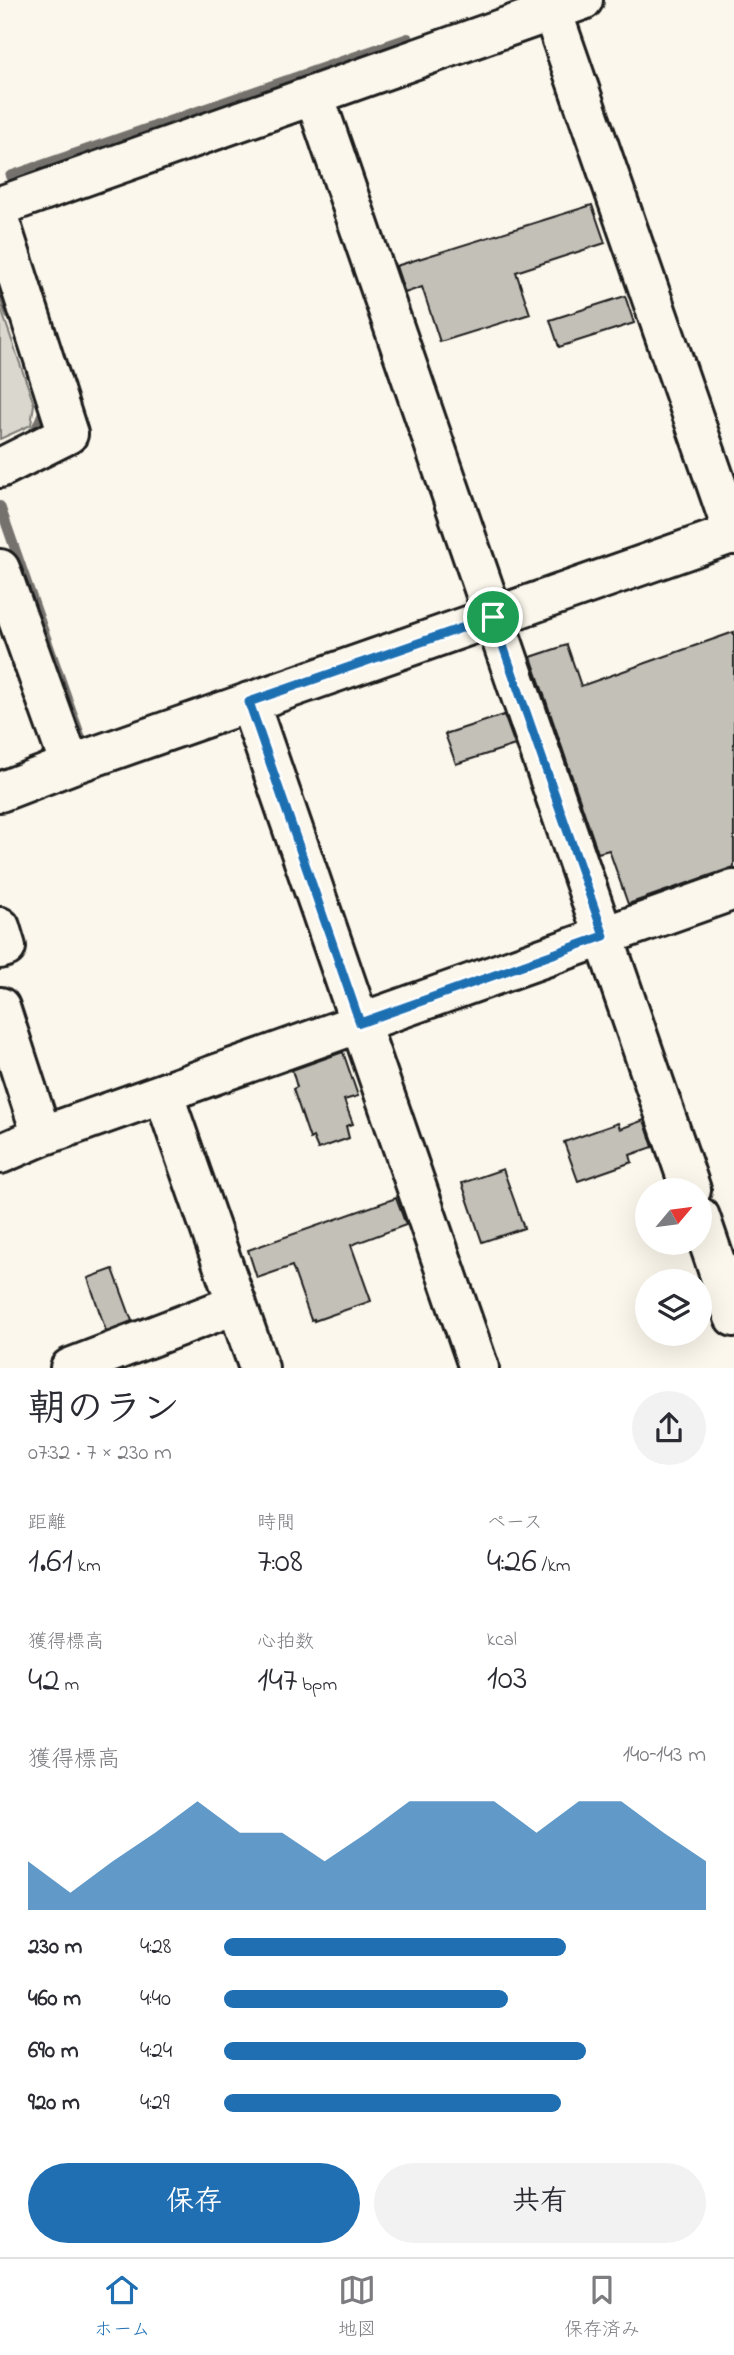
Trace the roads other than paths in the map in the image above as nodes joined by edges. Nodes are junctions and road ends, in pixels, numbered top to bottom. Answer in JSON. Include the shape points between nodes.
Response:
{"nodes":[{"id":1,"x":568,"y":5,"type":"edge"},
{"id":2,"x":314,"y":95,"type":"junction"},
{"id":3,"x":0,"y":206,"type":"edge"},
{"id":4,"x":0,"y":222,"type":"edge"},
{"id":5,"x":0,"y":468,"type":"edge"},
{"id":6,"x":734,"y":534,"type":"edge"},
{"id":7,"x":0,"y":569,"type":"edge"},
{"id":8,"x":493,"y":617,"type":"junction"},
{"id":9,"x":249,"y":702,"type":"junction"},
{"id":10,"x":70,"y":765,"type":"junction"},
{"id":11,"x":0,"y":792,"type":"edge"},
{"id":12,"x":734,"y":890,"type":"edge"},
{"id":13,"x":0,"y":927,"type":"edge"},
{"id":14,"x":604,"y":936,"type":"junction"},
{"id":15,"x":0,"y":949,"type":"edge"},
{"id":16,"x":0,"y":1007,"type":"edge"},
{"id":17,"x":360,"y":1023,"type":"junction"},
{"id":18,"x":163,"y":1093,"type":"junction"},
{"id":19,"x":42,"y":1136,"type":"junction"},
{"id":20,"x":0,"y":1154,"type":"edge"},
{"id":21,"x":687,"y":1178,"type":"edge"},
{"id":22,"x":712,"y":1252,"type":"edge"},
{"id":23,"x":237,"y":1304,"type":"junction"},
{"id":24,"x":734,"y":1317,"type":"edge"},
{"id":25,"x":71,"y":1368,"type":"edge"},
{"id":26,"x":259,"y":1368,"type":"edge"},
{"id":27,"x":479,"y":1368,"type":"edge"}],
"edges":[{"from":1,"to":2,"type":"street"},
{"from":1,"to":6,"type":"street"},
{"from":2,"to":3,"type":"street"},
{"from":2,"to":8,"type":"street"},
{"from":4,"to":5,"type":"street","via":[[68,434]]},
{"from":6,"to":8,"type":"street"},
{"from":7,"to":10,"type":"street"},
{"from":8,"to":9,"type":"street"},
{"from":8,"to":14,"type":"street"},
{"from":9,"to":10,"type":"street"},
{"from":9,"to":17,"type":"street"},
{"from":10,"to":11,"type":"street"},
{"from":12,"to":14,"type":"street"},
{"from":13,"to":15,"type":"street","via":[[6,947]]},
{"from":14,"to":17,"type":"street"},
{"from":14,"to":21,"type":"street"},
{"from":16,"to":19,"type":"street"},
{"from":17,"to":18,"type":"street"},
{"from":17,"to":27,"type":"street"},
{"from":18,"to":19,"type":"street"},
{"from":18,"to":23,"type":"street"},
{"from":19,"to":20,"type":"street"},
{"from":22,"to":24,"type":"street"},
{"from":23,"to":25,"type":"street"},
{"from":23,"to":26,"type":"street"}]}
